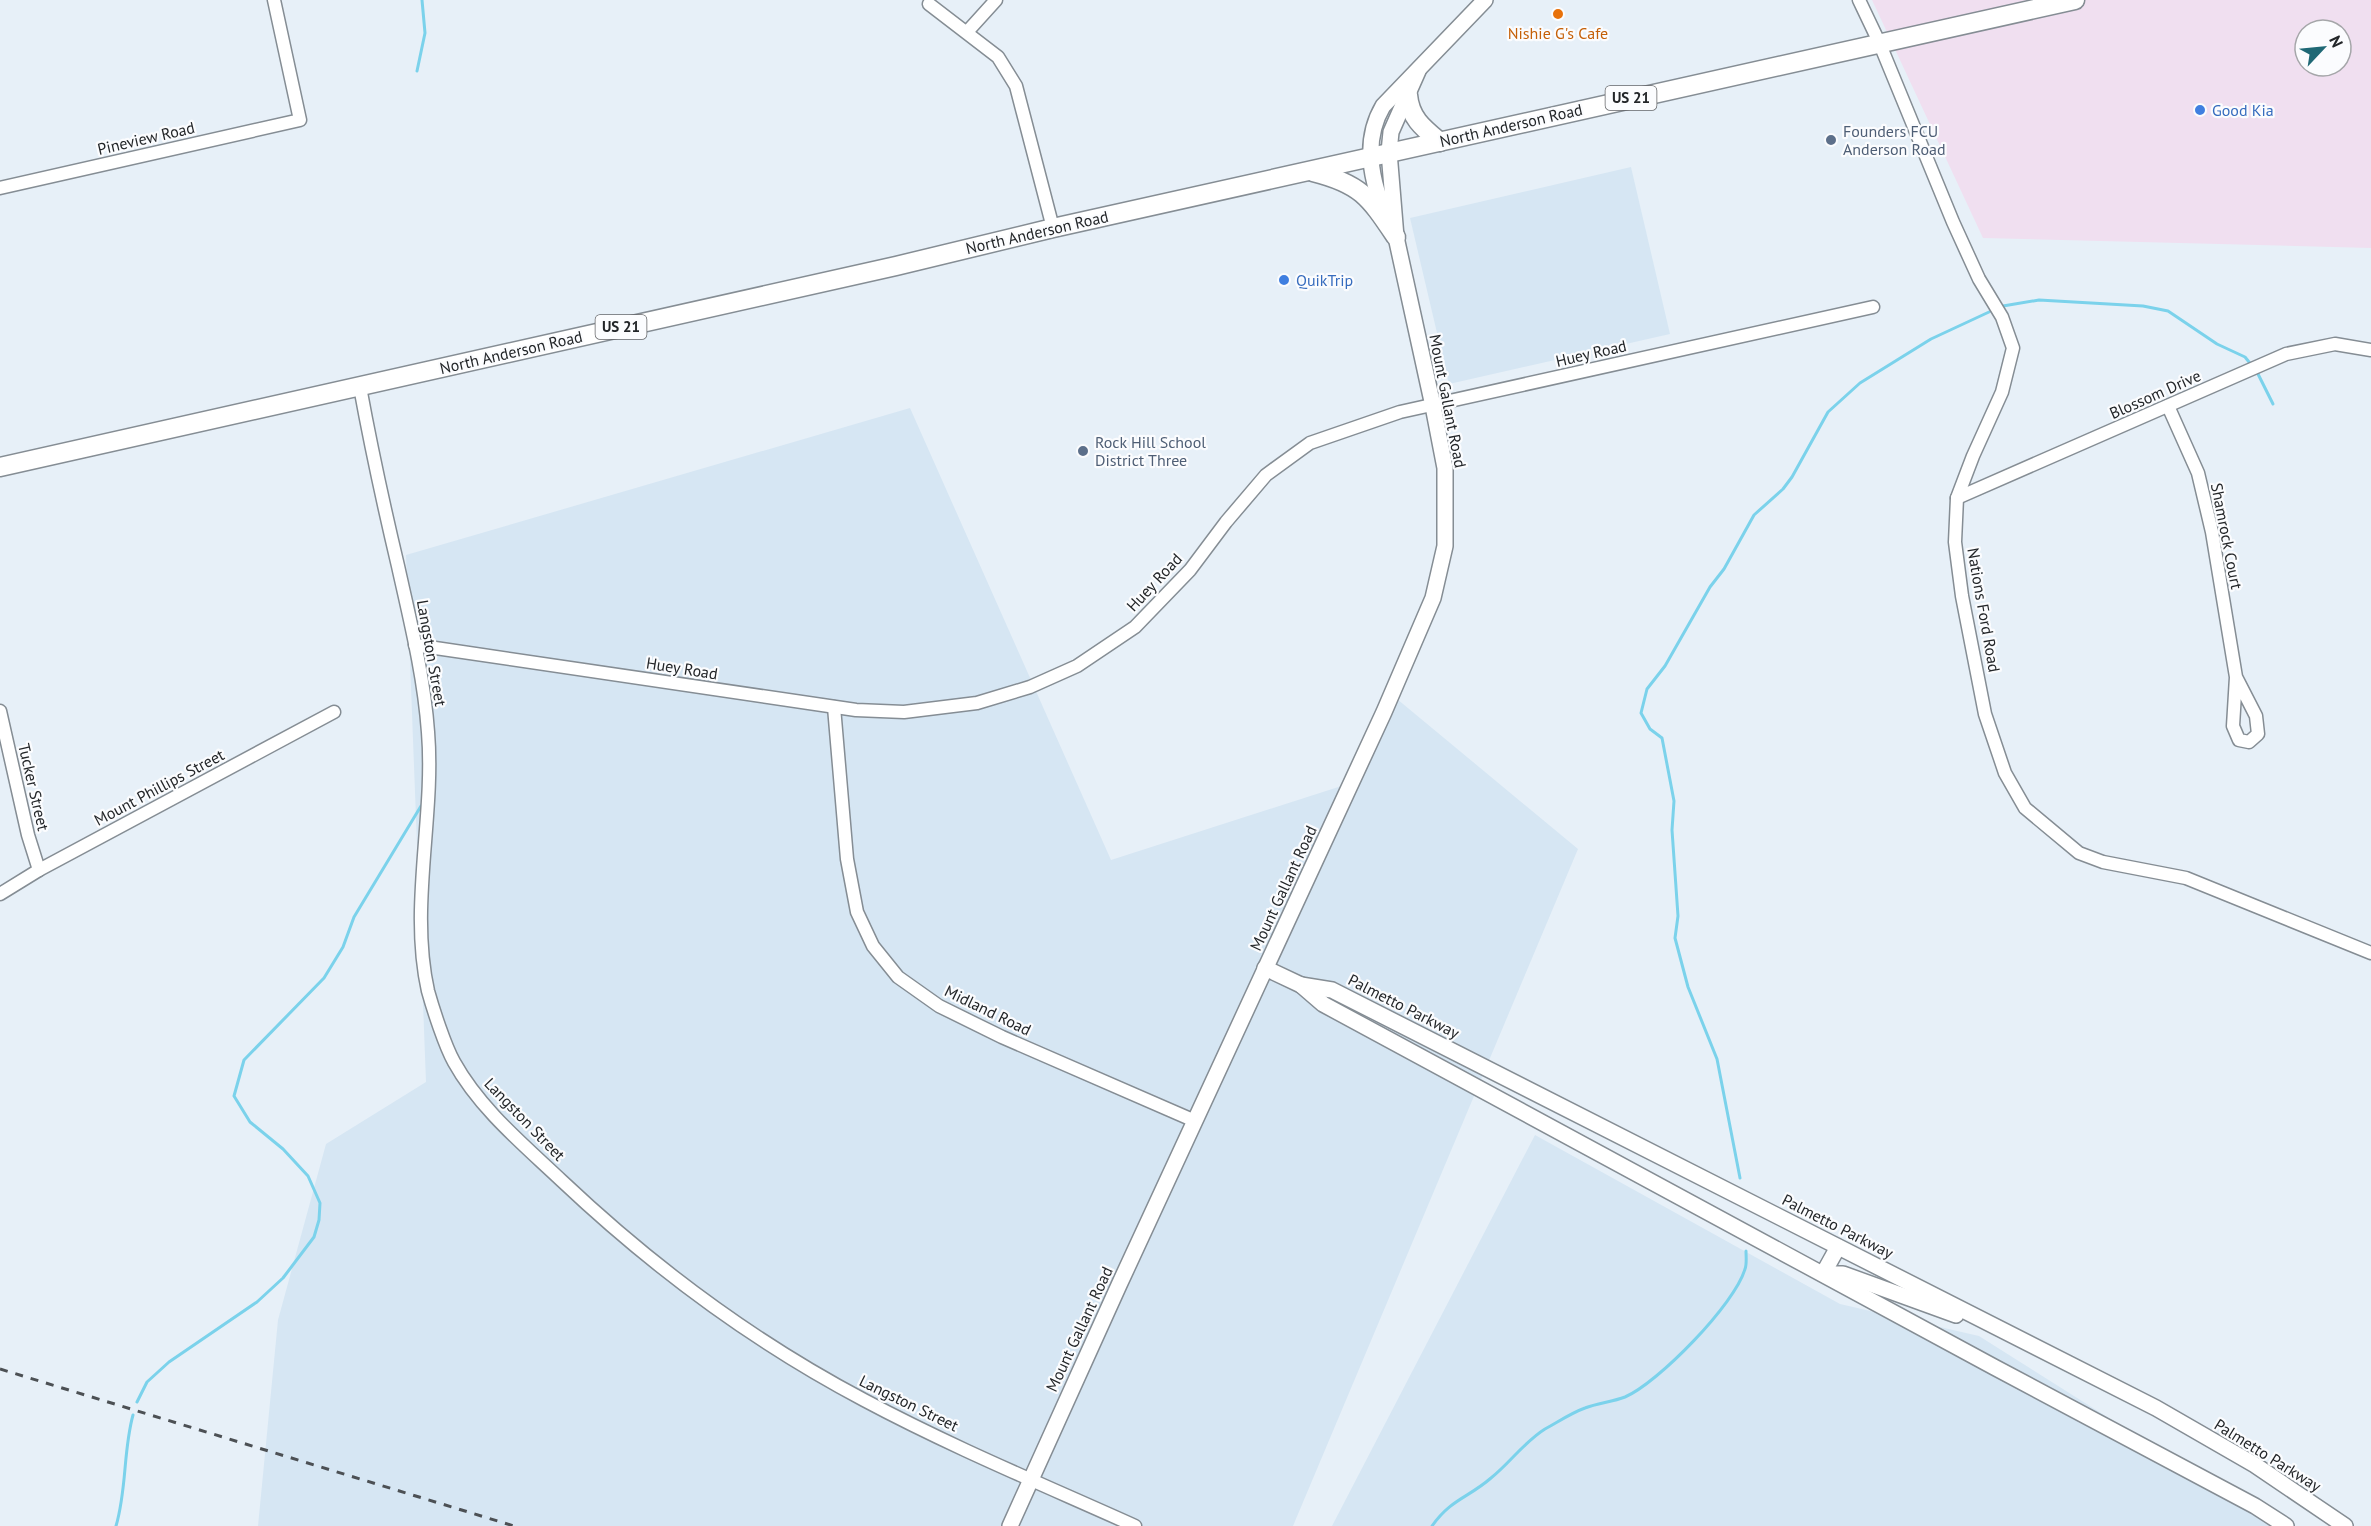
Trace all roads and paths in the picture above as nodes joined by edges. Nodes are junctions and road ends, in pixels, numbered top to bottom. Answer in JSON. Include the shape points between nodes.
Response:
{"nodes":[{"id":1,"x":274,"y":0,"type":"edge"},
{"id":2,"x":996,"y":0,"type":"edge"},
{"id":3,"x":1859,"y":0,"type":"edge"},
{"id":4,"x":2075,"y":0,"type":"edge"},
{"id":5,"x":1479,"y":2,"type":"edge"},
{"id":6,"x":929,"y":4,"type":"dead end"},
{"id":7,"x":967,"y":32,"type":"junction"},
{"id":8,"x":1880,"y":42,"type":"junction"},
{"id":9,"x":1418,"y":71,"type":"junction"},
{"id":10,"x":1408,"y":95,"type":"junction"},
{"id":11,"x":1440,"y":142,"type":"junction"},
{"id":12,"x":1389,"y":152,"type":"junction"},
{"id":13,"x":1370,"y":157,"type":"junction"},
{"id":14,"x":1308,"y":171,"type":"junction"},
{"id":15,"x":0,"y":188,"type":"edge"},
{"id":16,"x":1053,"y":228,"type":"junction"},
{"id":17,"x":1396,"y":237,"type":"junction"},
{"id":18,"x":1873,"y":307,"type":"dead end"},
{"id":19,"x":2371,"y":350,"type":"edge"},
{"id":20,"x":360,"y":387,"type":"junction"},
{"id":21,"x":1433,"y":406,"type":"junction"},
{"id":22,"x":2168,"y":406,"type":"junction"},
{"id":23,"x":0,"y":467,"type":"edge"},
{"id":24,"x":1957,"y":498,"type":"junction"},
{"id":25,"x":415,"y":645,"type":"junction"},
{"id":26,"x":2236,"y":677,"type":"dead end"},
{"id":27,"x":834,"y":707,"type":"junction"},
{"id":28,"x":0,"y":711,"type":"edge"},
{"id":29,"x":334,"y":712,"type":"dead end"},
{"id":30,"x":39,"y":870,"type":"junction"},
{"id":31,"x":0,"y":894,"type":"edge"},
{"id":32,"x":2371,"y":953,"type":"edge"},
{"id":33,"x":1265,"y":968,"type":"junction"},
{"id":34,"x":1301,"y":985,"type":"junction"},
{"id":35,"x":1195,"y":1121,"type":"junction"},
{"id":36,"x":1838,"y":1247,"type":"junction"},
{"id":37,"x":1822,"y":1274,"type":"junction"},
{"id":38,"x":1985,"y":1321,"type":"junction"},
{"id":39,"x":1031,"y":1479,"type":"junction"},
{"id":40,"x":1011,"y":1526,"type":"edge"},
{"id":41,"x":1135,"y":1526,"type":"edge"},
{"id":42,"x":2286,"y":1526,"type":"edge"},
{"id":43,"x":2345,"y":1526,"type":"edge"}],
"edges":[{"from":1,"to":15,"type":"street","name":"Pineview Road","via":[[300,120]]},
{"from":2,"to":7,"type":"street"},
{"from":3,"to":8,"type":"street","name":"Nations Ford Road"},
{"from":4,"to":8,"type":"main road","name":"North Anderson Road","number":"US 21"},
{"from":5,"to":9,"type":"street","name":"Mount Gallant Road"},
{"from":6,"to":7,"type":"street"},
{"from":7,"to":16,"type":"street","via":[[998,57],[1016,86]]},
{"from":8,"to":11,"type":"main road","name":"North Anderson Road","number":"US 21"},
{"from":8,"to":24,"type":"street","name":"Nations Ford Road","via":[[1953,222],[1979,279],[2002,317],[2013,348],[2002,392]]},
{"from":9,"to":10,"type":"street","name":"Mount Gallant Road"},
{"from":9,"to":13,"type":"street","name":"Mount Gallant Road","via":[[1383,106],[1371,137]]},
{"from":10,"to":11,"type":"main road","via":[[1413,117]]},
{"from":10,"to":12,"type":"street","name":"Mount Gallant Road","via":[[1391,132]]},
{"from":11,"to":12,"type":"main road","name":"North Anderson Road","number":"US 21"},
{"from":12,"to":13,"type":"main road","name":"North Anderson Road","number":"US 21"},
{"from":12,"to":17,"type":"street","name":"Mount Gallant Road"},
{"from":13,"to":14,"type":"main road","name":"North Anderson Road","number":"US 21"},
{"from":13,"to":17,"type":"street","name":"Mount Gallant Road","via":[[1378,198]]},
{"from":14,"to":16,"type":"main road","name":"North Anderson Road","number":"US 21"},
{"from":14,"to":17,"type":"main road","via":[[1333,177],[1362,192]]},
{"from":16,"to":20,"type":"main road","name":"North Anderson Road","number":"US 21"},
{"from":17,"to":21,"type":"street","name":"Mount Gallant Road"},
{"from":18,"to":21,"type":"street","name":"Huey Road"},
{"from":19,"to":22,"type":"street","name":"Blossom Drive","via":[[2335,344],[2286,354]]},
{"from":20,"to":23,"type":"main road","name":"North Anderson Road","number":"US 21"},
{"from":20,"to":25,"type":"street","name":"Langston Street","via":[[372,458]]},
{"from":21,"to":27,"type":"street","name":"Huey Road","via":[[1393,414],[1310,443],[1266,476],[1191,570],[1136,627],[1077,666],[1030,687],[968,704],[904,712]]},
{"from":21,"to":33,"type":"street","name":"Mount Gallant Road","via":[[1445,468],[1445,546],[1433,598]]},
{"from":22,"to":24,"type":"street","name":"Blossom Drive"},
{"from":22,"to":26,"type":"street","name":"Shamrock Court","via":[[2198,472]]},
{"from":24,"to":32,"type":"street","name":"Nations Ford Road","via":[[1955,542],[1985,714],[2006,773],[2025,808],[2079,853],[2103,862],[2186,878]]},
{"from":25,"to":27,"type":"street","name":"Huey Road"},
{"from":25,"to":39,"type":"street","name":"Langston Street","via":[[429,751],[422,897],[428,992],[453,1060],[478,1097],[588,1205],[712,1305],[862,1399]]},
{"from":27,"to":35,"type":"street","name":"Midland Road","via":[[847,859],[857,912],[873,946],[898,977],[939,1006],[1002,1038]]},
{"from":28,"to":30,"type":"street","name":"Tucker Street"},
{"from":29,"to":30,"type":"street","name":"Mount Phillips Street"},
{"from":30,"to":31,"type":"street","name":"Mount Phillips Street"},
{"from":33,"to":34,"type":"street","name":"Palmetto Parkway"},
{"from":33,"to":35,"type":"street","name":"Mount Gallant Road"},
{"from":34,"to":36,"type":"street","name":"Palmetto Parkway","via":[[1332,990]]},
{"from":34,"to":37,"type":"street","name":"Palmetto Parkway","via":[[1323,1004]]},
{"from":35,"to":39,"type":"street","name":"Mount Gallant Road"},
{"from":36,"to":37,"type":"street"},
{"from":36,"to":38,"type":"street","name":"Palmetto Parkway"},
{"from":37,"to":38,"type":"street","via":[[1843,1274],[1959,1316]]},
{"from":37,"to":42,"type":"street","name":"Palmetto Parkway"},
{"from":38,"to":43,"type":"street","name":"Palmetto Parkway","via":[[2156,1408],[2255,1465]]},
{"from":39,"to":40,"type":"street","name":"Mount Gallant Road"},
{"from":39,"to":41,"type":"street","name":"Langston Street"}]}
